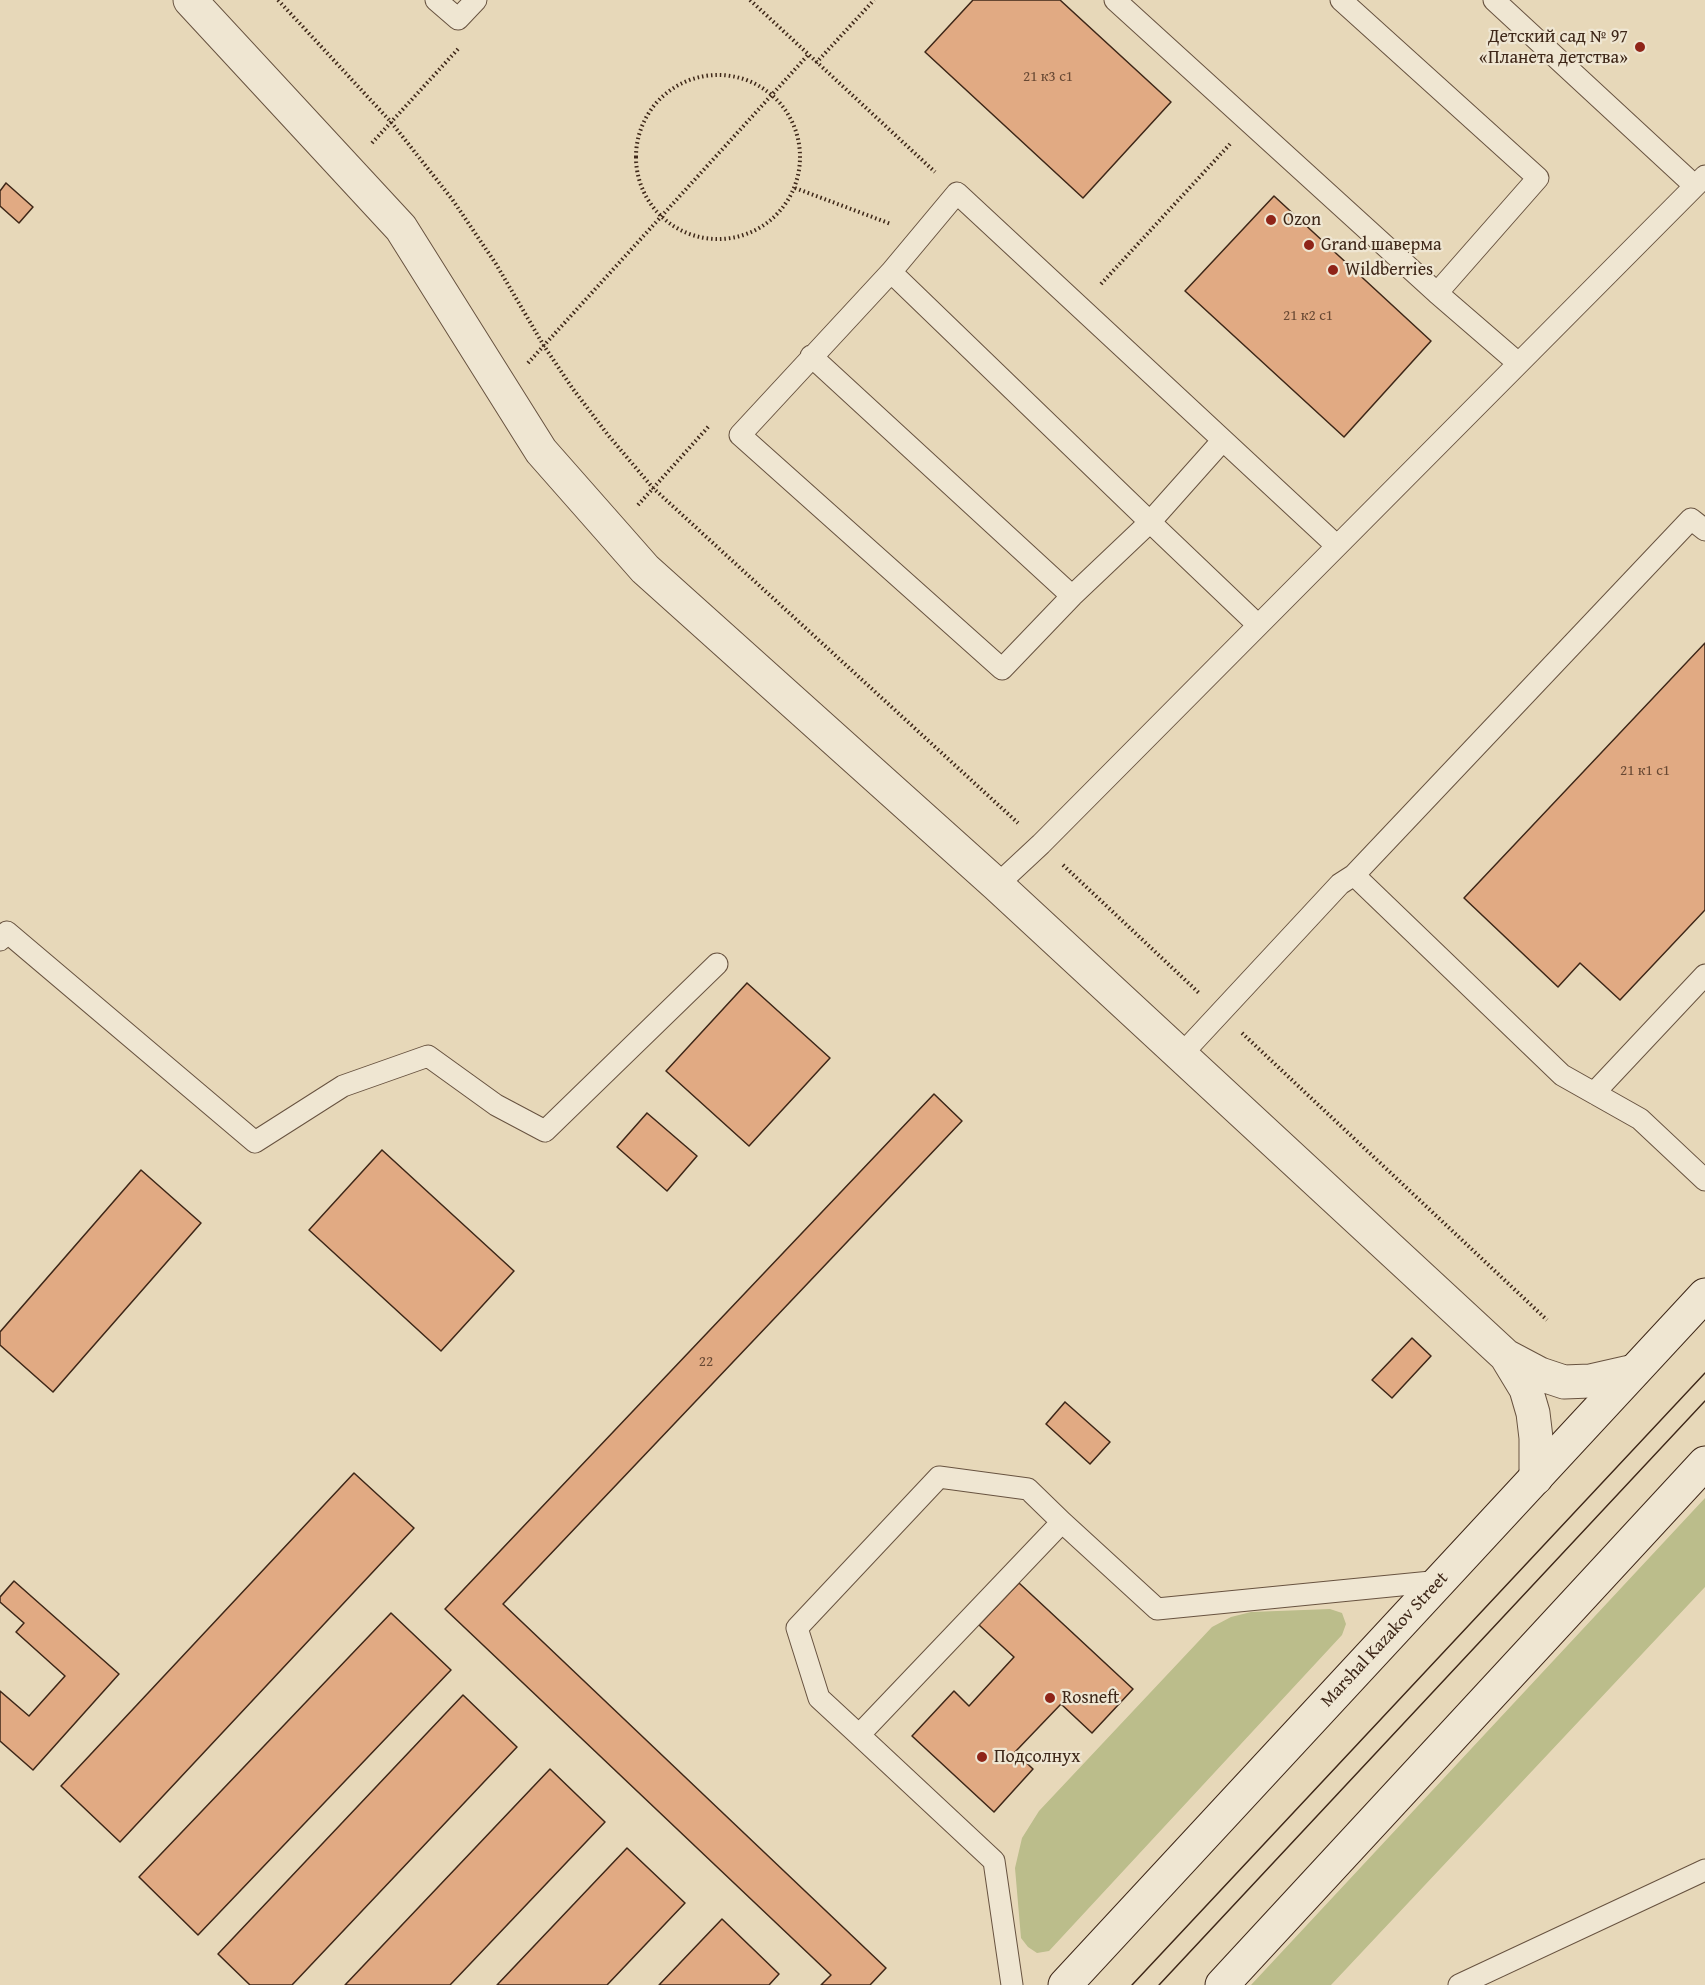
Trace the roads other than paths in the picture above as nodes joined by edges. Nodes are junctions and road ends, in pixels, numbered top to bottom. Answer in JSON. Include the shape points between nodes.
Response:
{"nodes":[{"id":1,"x":191,"y":0,"type":"edge"},
{"id":2,"x":436,"y":0,"type":"edge"},
{"id":3,"x":476,"y":0,"type":"edge"},
{"id":4,"x":1115,"y":0,"type":"edge"},
{"id":5,"x":1341,"y":0,"type":"edge"},
{"id":6,"x":1494,"y":0,"type":"edge"},
{"id":7,"x":1700,"y":181,"type":"edge"},
{"id":8,"x":891,"y":272,"type":"junction"},
{"id":9,"x":1437,"y":293,"type":"junction"},
{"id":10,"x":811,"y":356,"type":"junction"},
{"id":11,"x":1518,"y":363,"type":"junction"},
{"id":12,"x":1223,"y":440,"type":"junction"},
{"id":13,"x":1150,"y":522,"type":"junction"},
{"id":14,"x":1705,"y":530,"type":"edge"},
{"id":15,"x":1337,"y":546,"type":"junction"},
{"id":16,"x":1072,"y":596,"type":"junction"},
{"id":17,"x":1257,"y":625,"type":"junction"},
{"id":18,"x":1354,"y":875,"type":"junction"},
{"id":19,"x":997,"y":885,"type":"junction"},
{"id":20,"x":2,"y":933,"type":"edge"},
{"id":21,"x":717,"y":964,"type":"dead end"},
{"id":22,"x":1705,"y":975,"type":"edge"},
{"id":23,"x":1181,"y":1055,"type":"junction"},
{"id":24,"x":1593,"y":1093,"type":"junction"},
{"id":25,"x":1705,"y":1180,"type":"edge"},
{"id":26,"x":1705,"y":1295,"type":"edge"},
{"id":27,"x":1506,"y":1356,"type":"junction"},
{"id":28,"x":1634,"y":1371,"type":"junction"},
{"id":29,"x":1705,"y":1463,"type":"edge"},
{"id":30,"x":1536,"y":1478,"type":"junction"},
{"id":31,"x":1062,"y":1522,"type":"junction"},
{"id":32,"x":1441,"y":1581,"type":"junction"},
{"id":33,"x":859,"y":1735,"type":"junction"},
{"id":34,"x":1705,"y":1870,"type":"edge"},
{"id":35,"x":1012,"y":1985,"type":"edge"},
{"id":36,"x":1065,"y":1985,"type":"edge"},
{"id":37,"x":1222,"y":1985,"type":"edge"},
{"id":38,"x":1460,"y":1985,"type":"edge"}],
"edges":[{"from":1,"to":19,"type":"street","via":[[401,228],[541,451],[645,569]]},
{"from":2,"to":3,"type":"lane","via":[[458,20]]},
{"from":4,"to":9,"type":"lane"},
{"from":5,"to":9,"type":"lane","via":[[1538,178]]},
{"from":6,"to":7,"type":"lane"},
{"from":7,"to":11,"type":"lane"},
{"from":8,"to":10,"type":"lane"},
{"from":8,"to":12,"type":"lane","via":[[957,193]]},
{"from":8,"to":13,"type":"lane"},
{"from":9,"to":11,"type":"lane"},
{"from":10,"to":16,"type":"lane"},
{"from":10,"to":16,"type":"lane","via":[[740,435],[1002,669]]},
{"from":11,"to":15,"type":"lane"},
{"from":12,"to":13,"type":"lane"},
{"from":12,"to":15,"type":"lane"},
{"from":13,"to":16,"type":"lane"},
{"from":13,"to":17,"type":"lane"},
{"from":14,"to":18,"type":"lane","via":[[1691,519]]},
{"from":15,"to":17,"type":"lane"},
{"from":17,"to":19,"type":"lane"},
{"from":18,"to":23,"type":"lane","via":[[1340,884]]},
{"from":18,"to":24,"type":"lane","via":[[1562,1075]]},
{"from":19,"to":23,"type":"street"},
{"from":20,"to":21,"type":"lane","via":[[255,1142],[343,1086],[428,1056],[496,1105],[545,1131]]},
{"from":22,"to":24,"type":"lane"},
{"from":23,"to":27,"type":"street"},
{"from":24,"to":25,"type":"lane","via":[[1640,1119]]},
{"from":26,"to":28,"type":"street","name":"Marshal Kazakov Street"},
{"from":27,"to":28,"type":"street","via":[[1564,1382],[1590,1381]]},
{"from":27,"to":30,"type":"street","via":[[1526,1389],[1533,1413]]},
{"from":28,"to":30,"type":"street","name":"Marshal Kazakov Street"},
{"from":29,"to":37,"type":"street"},
{"from":30,"to":32,"type":"street","name":"Marshal Kazakov Street"},
{"from":31,"to":32,"type":"lane","via":[[1157,1608]]},
{"from":31,"to":33,"type":"lane"},
{"from":31,"to":33,"type":"lane","via":[[1028,1489],[939,1477],[796,1628],[819,1698]]},
{"from":32,"to":36,"type":"street","name":"Marshal Kazakov Street"},
{"from":33,"to":35,"type":"lane","via":[[994,1861]]},
{"from":34,"to":38,"type":"lane"}]}
